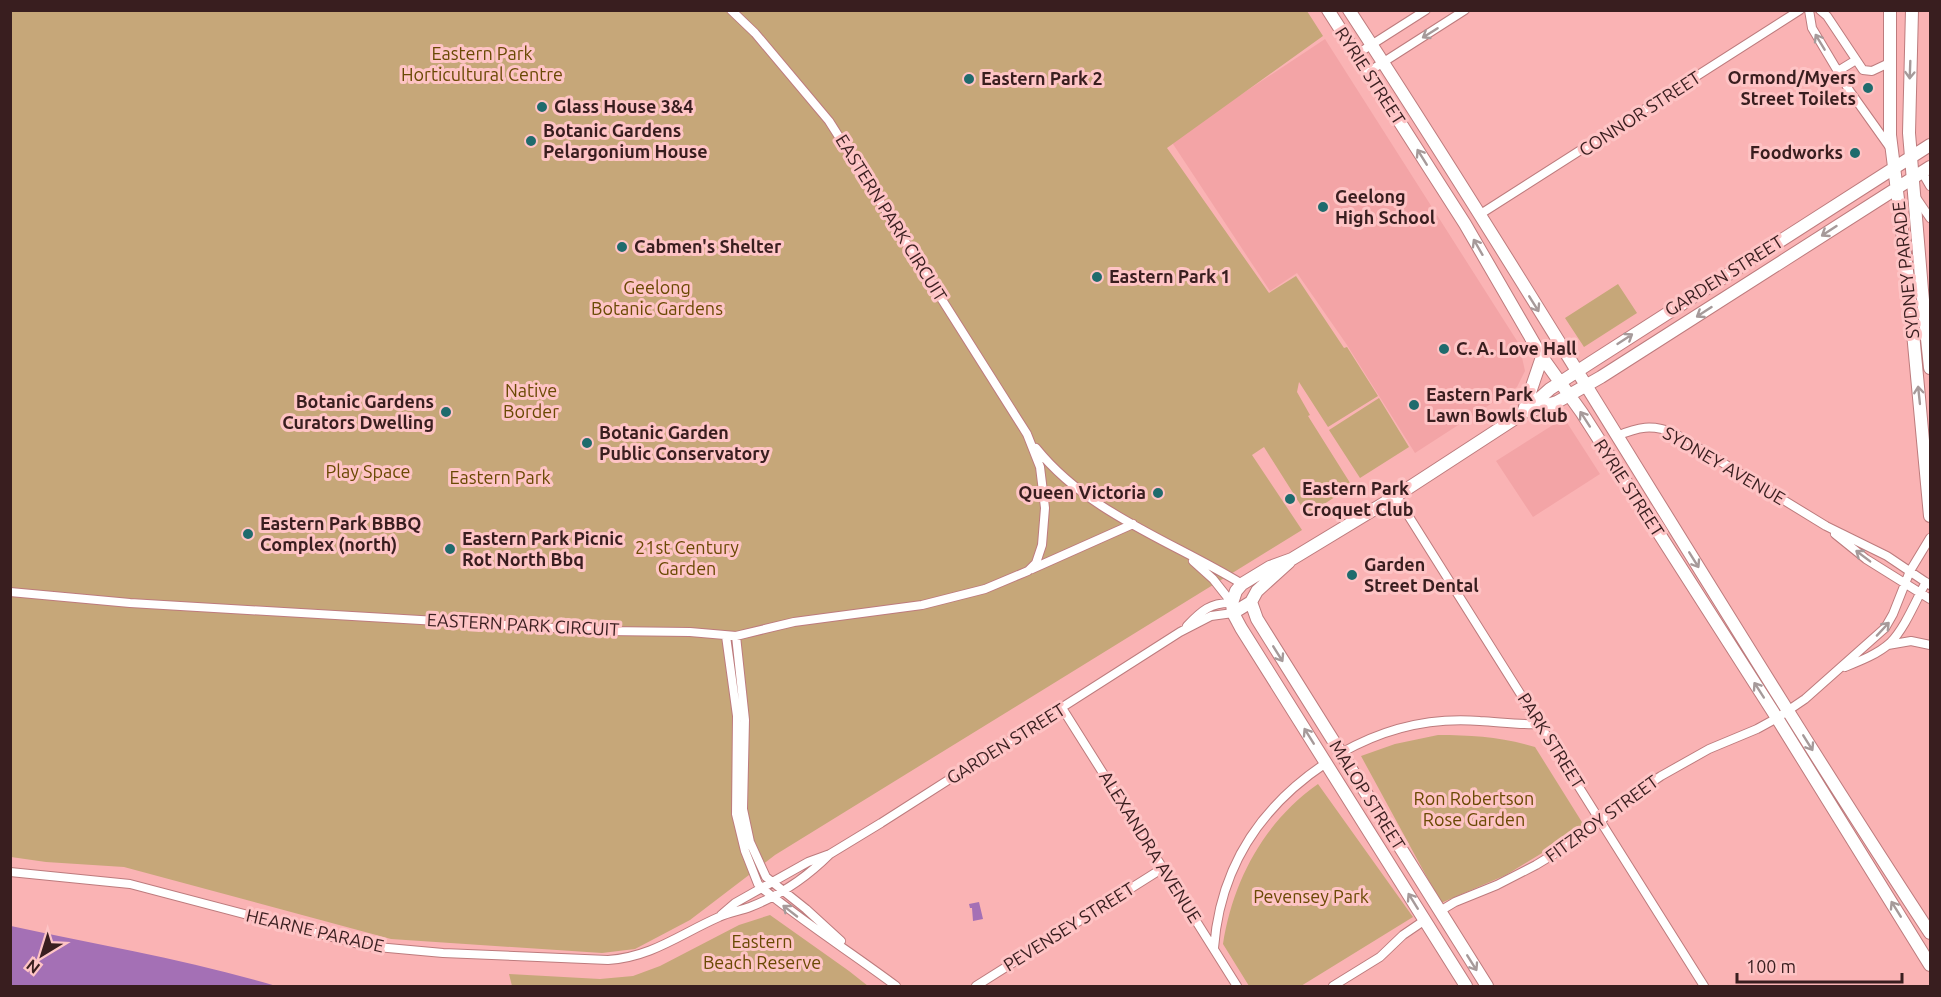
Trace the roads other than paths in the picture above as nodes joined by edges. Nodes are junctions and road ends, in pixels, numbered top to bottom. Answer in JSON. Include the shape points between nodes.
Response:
{"nodes":[{"id":1,"x":731,"y":10,"type":"edge"},
{"id":2,"x":1328,"y":10,"type":"edge"},
{"id":3,"x":1349,"y":10,"type":"edge"},
{"id":4,"x":1426,"y":10,"type":"edge"},
{"id":5,"x":1465,"y":10,"type":"edge"},
{"id":6,"x":1800,"y":10,"type":"edge"},
{"id":7,"x":1809,"y":10,"type":"edge"},
{"id":8,"x":1820,"y":10,"type":"edge"},
{"id":9,"x":1890,"y":10,"type":"edge"},
{"id":10,"x":1912,"y":11,"type":"edge"},
{"id":11,"x":1372,"y":45,"type":"junction"},
{"id":12,"x":1357,"y":54,"type":"junction"},
{"id":13,"x":1856,"y":60,"type":"junction"},
{"id":14,"x":1383,"y":63,"type":"junction"},
{"id":15,"x":1889,"y":63,"type":"junction"},
{"id":16,"x":1838,"y":71,"type":"junction"},
{"id":17,"x":1368,"y":72,"type":"junction"},
{"id":18,"x":1930,"y":145,"type":"edge"},
{"id":19,"x":1891,"y":152,"type":"junction"},
{"id":20,"x":1911,"y":158,"type":"junction"},
{"id":21,"x":1896,"y":167,"type":"junction"},
{"id":22,"x":1914,"y":181,"type":"edge"},
{"id":23,"x":1930,"y":186,"type":"edge"},
{"id":24,"x":1855,"y":194,"type":"junction"},
{"id":25,"x":1864,"y":209,"type":"junction"},
{"id":26,"x":1479,"y":215,"type":"junction"},
{"id":27,"x":1930,"y":218,"type":"edge"},
{"id":28,"x":1465,"y":224,"type":"junction"},
{"id":29,"x":1739,"y":268,"type":"junction"},
{"id":30,"x":1930,"y":279,"type":"edge"},
{"id":31,"x":1748,"y":283,"type":"junction"},
{"id":32,"x":1922,"y":290,"type":"junction"},
{"id":33,"x":1649,"y":324,"type":"junction"},
{"id":34,"x":1659,"y":340,"type":"junction"},
{"id":35,"x":1542,"y":357,"type":"junction"},
{"id":36,"x":1930,"y":368,"type":"edge"},
{"id":37,"x":1576,"y":371,"type":"junction"},
{"id":38,"x":1560,"y":382,"type":"junction"},
{"id":39,"x":1586,"y":386,"type":"junction"},
{"id":40,"x":1569,"y":395,"type":"junction"},
{"id":41,"x":1522,"y":414,"type":"junction"},
{"id":42,"x":1617,"y":436,"type":"junction"},
{"id":43,"x":1030,"y":441,"type":"junction"},
{"id":44,"x":1396,"y":496,"type":"junction"},
{"id":45,"x":1930,"y":516,"type":"edge"},
{"id":46,"x":1133,"y":524,"type":"junction"},
{"id":47,"x":1826,"y":526,"type":"junction"},
{"id":48,"x":1930,"y":538,"type":"edge"},
{"id":49,"x":1186,"y":554,"type":"junction"},
{"id":50,"x":1292,"y":559,"type":"junction"},
{"id":51,"x":1910,"y":571,"type":"junction"},
{"id":52,"x":1028,"y":572,"type":"junction"},
{"id":53,"x":1928,"y":583,"type":"edge"},
{"id":54,"x":1242,"y":584,"type":"junction"},
{"id":55,"x":1905,"y":584,"type":"junction"},
{"id":56,"x":10,"y":592,"type":"edge"},
{"id":57,"x":1920,"y":592,"type":"junction"},
{"id":58,"x":1930,"y":599,"type":"edge"},
{"id":59,"x":1251,"y":603,"type":"junction"},
{"id":60,"x":1233,"y":608,"type":"junction"},
{"id":61,"x":726,"y":636,"type":"junction"},
{"id":62,"x":736,"y":636,"type":"junction"},
{"id":63,"x":1888,"y":645,"type":"junction"},
{"id":64,"x":1930,"y":645,"type":"edge"},
{"id":65,"x":1840,"y":669,"type":"junction"},
{"id":66,"x":1299,"y":687,"type":"junction"},
{"id":67,"x":1283,"y":697,"type":"junction"},
{"id":68,"x":1062,"y":708,"type":"junction"},
{"id":69,"x":1782,"y":714,"type":"junction"},
{"id":70,"x":1540,"y":724,"type":"junction"},
{"id":71,"x":1341,"y":753,"type":"junction"},
{"id":72,"x":1326,"y":763,"type":"junction"},
{"id":73,"x":1601,"y":821,"type":"junction"},
{"id":74,"x":830,"y":854,"type":"junction"},
{"id":75,"x":1163,"y":868,"type":"junction"},
{"id":76,"x":10,"y":872,"type":"edge"},
{"id":77,"x":774,"y":883,"type":"junction"},
{"id":78,"x":763,"y":890,"type":"junction"},
{"id":79,"x":783,"y":891,"type":"junction"},
{"id":80,"x":772,"y":897,"type":"junction"},
{"id":81,"x":1440,"y":911,"type":"junction"},
{"id":82,"x":721,"y":916,"type":"junction"},
{"id":83,"x":1425,"y":920,"type":"junction"},
{"id":84,"x":1927,"y":924,"type":"edge"},
{"id":85,"x":1930,"y":933,"type":"edge"},
{"id":86,"x":1214,"y":948,"type":"junction"},
{"id":87,"x":854,"y":954,"type":"junction"},
{"id":88,"x":1930,"y":965,"type":"edge"},
{"id":89,"x":896,"y":987,"type":"edge"},
{"id":90,"x":976,"y":987,"type":"edge"},
{"id":91,"x":1237,"y":987,"type":"edge"},
{"id":92,"x":1333,"y":987,"type":"edge"},
{"id":93,"x":1466,"y":987,"type":"edge"},
{"id":94,"x":1487,"y":987,"type":"edge"},
{"id":95,"x":1704,"y":987,"type":"edge"}],
"edges":[{"from":1,"to":43,"type":"street","name":"EASTERN PARK CIRCUIT","via":[[829,121]]},
{"from":2,"to":12,"type":"street","name":"RYRIE STREET"},
{"from":3,"to":11,"type":"street","name":"RYRIE STREET"},
{"from":4,"to":11,"type":"street"},
{"from":5,"to":14,"type":"street","one_way":true},
{"from":6,"to":26,"type":"street","name":"CONNOR STREET"},
{"from":16,"to":7,"type":"street","one_way":true,"via":[[1812,28]]},
{"from":8,"to":13,"type":"street"},
{"from":9,"to":15,"type":"street","name":"SYDNEY PARADE"},
{"from":10,"to":20,"type":"street","name":"SYDNEY PARADE","one_way":true},
{"from":11,"to":12,"type":"street"},
{"from":11,"to":14,"type":"street","name":"RYRIE STREET"},
{"from":12,"to":17,"type":"street","name":"RYRIE STREET"},
{"from":13,"to":15,"type":"street","via":[[1867,71]]},
{"from":13,"to":16,"type":"street"},
{"from":14,"to":17,"type":"street"},
{"from":14,"to":26,"type":"street","name":"RYRIE STREET"},
{"from":15,"to":19,"type":"street","name":"SYDNEY PARADE"},
{"from":16,"to":19,"type":"street"},
{"from":28,"to":17,"type":"street","name":"RYRIE STREET","one_way":true},
{"from":18,"to":20,"type":"street","name":"GARDEN STREET"},
{"from":19,"to":21,"type":"street","name":"SYDNEY PARADE"},
{"from":20,"to":21,"type":"street","name":"GARDEN STREET"},
{"from":20,"to":22,"type":"street","name":"SYDNEY PARADE"},
{"from":21,"to":22,"type":"street","name":"SYDNEY PARADE"},
{"from":21,"to":24,"type":"street","name":"GARDEN STREET"},
{"from":22,"to":23,"type":"street"},
{"from":22,"to":25,"type":"street","name":"GARDEN STREET"},
{"from":22,"to":27,"type":"street"},
{"from":22,"to":32,"type":"street","name":"SYDNEY PARADE"},
{"from":45,"to":22,"type":"street","name":"SYDNEY PARADE","one_way":true},
{"from":24,"to":25,"type":"street"},
{"from":24,"to":29,"type":"street","name":"GARDEN STREET"},
{"from":25,"to":31,"type":"street","name":"GARDEN STREET","one_way":true},
{"from":26,"to":28,"type":"street"},
{"from":26,"to":37,"type":"street","name":"RYRIE STREET","one_way":true},
{"from":35,"to":28,"type":"street","name":"RYRIE STREET","one_way":true},
{"from":29,"to":31,"type":"street"},
{"from":29,"to":33,"type":"street","name":"GARDEN STREET"},
{"from":30,"to":32,"type":"street"},
{"from":31,"to":34,"type":"street","name":"GARDEN STREET","one_way":true},
{"from":32,"to":36,"type":"street","name":"SYDNEY PARADE"},
{"from":33,"to":34,"type":"street"},
{"from":37,"to":33,"type":"street","name":"GARDEN STREET","one_way":true},
{"from":34,"to":39,"type":"street","name":"GARDEN STREET"},
{"from":35,"to":38,"type":"street","name":"RYRIE STREET"},
{"from":35,"to":41,"type":"street"},
{"from":37,"to":38,"type":"street","name":"GARDEN STREET"},
{"from":37,"to":39,"type":"street","name":"RYRIE STREET"},
{"from":38,"to":40,"type":"street","name":"RYRIE STREET"},
{"from":38,"to":41,"type":"street","name":"GARDEN STREET"},
{"from":39,"to":40,"type":"street","name":"GARDEN STREET"},
{"from":39,"to":42,"type":"street","name":"RYRIE STREET"},
{"from":40,"to":41,"type":"street","name":"GARDEN STREET"},
{"from":69,"to":40,"type":"street","name":"RYRIE STREET","one_way":true},
{"from":41,"to":44,"type":"street","name":"GARDEN STREET"},
{"from":42,"to":47,"type":"street","name":"SYDNEY AVENUE","via":[[1646,426],[1668,431]]},
{"from":42,"to":69,"type":"street","name":"RYRIE STREET","one_way":true},
{"from":43,"to":46,"type":"street","name":"EASTERN PARK CIRCUIT","via":[[1067,481]]},
{"from":43,"to":52,"type":"street","name":"EASTERN PARK CIRCUIT","via":[[1040,467],[1045,518],[1038,560]]},
{"from":44,"to":50,"type":"street","name":"GARDEN STREET"},
{"from":44,"to":70,"type":"street","name":"PARK STREET"},
{"from":46,"to":49,"type":"street","name":"EASTERN PARK CIRCUIT"},
{"from":46,"to":52,"type":"street","name":"EASTERN PARK CIRCUIT"},
{"from":47,"to":51,"type":"street","name":"SYDNEY AVENUE"},
{"from":55,"to":47,"type":"street","name":"SYDNEY AVENUE","one_way":true},
{"from":48,"to":51,"type":"street","name":"FITZROY STREET"},
{"from":49,"to":54,"type":"street","name":"EASTERN PARK CIRCUIT"},
{"from":49,"to":60,"type":"street","name":"EASTERN PARK CIRCUIT","via":[[1213,579]]},
{"from":50,"to":54,"type":"street","name":"GARDEN STREET"},
{"from":50,"to":59,"type":"street","name":"GARDEN STREET","via":[[1257,591]]},
{"from":51,"to":53,"type":"street","name":"SYDNEY AVENUE"},
{"from":51,"to":55,"type":"street","name":"FITZROY STREET"},
{"from":52,"to":62,"type":"street","name":"EASTERN PARK CIRCUIT","via":[[985,589],[922,605],[794,622]]},
{"from":53,"to":57,"type":"street","name":"FITZROY STREET"},
{"from":54,"to":60,"type":"street","via":[[1236,591]]},
{"from":55,"to":57,"type":"street","name":"SYDNEY AVENUE"},
{"from":65,"to":55,"type":"street","name":"FITZROY STREET","one_way":true,"via":[[1885,628]]},
{"from":56,"to":61,"type":"street","name":"EASTERN PARK CIRCUIT","via":[[130,603]]},
{"from":57,"to":58,"type":"street","name":"SYDNEY AVENUE"},
{"from":57,"to":63,"type":"street","name":"FITZROY STREET"},
{"from":59,"to":60,"type":"street","name":"GARDEN STREET"},
{"from":59,"to":66,"type":"street","name":"MALOP STREET","one_way":true},
{"from":60,"to":67,"type":"street","name":"MALOP STREET"},
{"from":60,"to":68,"type":"street","name":"GARDEN STREET","via":[[1180,632]]},
{"from":61,"to":62,"type":"street","name":"EASTERN PARK CIRCUIT"},
{"from":61,"to":78,"type":"street","via":[[737,716],[736,814],[745,851]]},
{"from":62,"to":77,"type":"street","via":[[745,720],[743,809],[755,854]]},
{"from":63,"to":64,"type":"street","name":"FITZROY STREET","via":[[1911,641]]},
{"from":63,"to":65,"type":"street","name":"FITZROY STREET"},
{"from":65,"to":69,"type":"street","name":"FITZROY STREET"},
{"from":66,"to":67,"type":"street"},
{"from":66,"to":71,"type":"street","name":"MALOP STREET"},
{"from":72,"to":67,"type":"street","name":"MALOP STREET","one_way":true},
{"from":68,"to":74,"type":"street","name":"GARDEN STREET"},
{"from":68,"to":75,"type":"street","name":"ALEXANDRA AVENUE"},
{"from":69,"to":73,"type":"street","name":"FITZROY STREET","via":[[1669,771]]},
{"from":69,"to":84,"type":"street","name":"RYRIE STREET","one_way":true},
{"from":88,"to":69,"type":"street","name":"RYRIE STREET","one_way":true},
{"from":70,"to":71,"type":"street","via":[[1434,722],[1378,735]]},
{"from":70,"to":73,"type":"street","name":"PARK STREET"},
{"from":71,"to":72,"type":"street"},
{"from":71,"to":81,"type":"street","name":"MALOP STREET"},
{"from":83,"to":72,"type":"street","name":"MALOP STREET","one_way":true},
{"from":72,"to":86,"type":"street","via":[[1287,792],[1248,840],[1221,903]]},
{"from":73,"to":81,"type":"street","name":"FITZROY STREET","via":[[1536,865]]},
{"from":73,"to":95,"type":"street","name":"PARK STREET"},
{"from":74,"to":77,"type":"street","name":"GARDEN STREET","via":[[808,862]]},
{"from":74,"to":79,"type":"street","name":"GARDEN STREET","via":[[811,873]]},
{"from":75,"to":86,"type":"street","name":"ALEXANDRA AVENUE"},
{"from":75,"to":90,"type":"street","name":"PEVENSEY STREET"},
{"from":76,"to":82,"type":"street","name":"HEARNE PARADE","via":[[130,884],[366,946],[455,954],[624,959],[649,952]]},
{"from":77,"to":78,"type":"street","name":"GARDEN STREET"},
{"from":77,"to":79,"type":"street"},
{"from":78,"to":80,"type":"street"},
{"from":78,"to":82,"type":"street","name":"HEARNE PARADE","via":[[735,903]]},
{"from":79,"to":80,"type":"street","name":"GARDEN STREET"},
{"from":79,"to":87,"type":"street"},
{"from":80,"to":82,"type":"street","name":"HEARNE PARADE"},
{"from":87,"to":80,"type":"street","one_way":true},
{"from":81,"to":83,"type":"street","name":"FITZROY STREET"},
{"from":81,"to":94,"type":"street","name":"MALOP STREET","one_way":true},
{"from":83,"to":92,"type":"street","name":"FITZROY STREET","via":[[1380,957]]},
{"from":83,"to":93,"type":"street","name":"MALOP STREET"},
{"from":84,"to":85,"type":"street","name":"RYRIE STREET"},
{"from":86,"to":91,"type":"street","name":"ALEXANDRA AVENUE"},
{"from":87,"to":89,"type":"street"}]}
